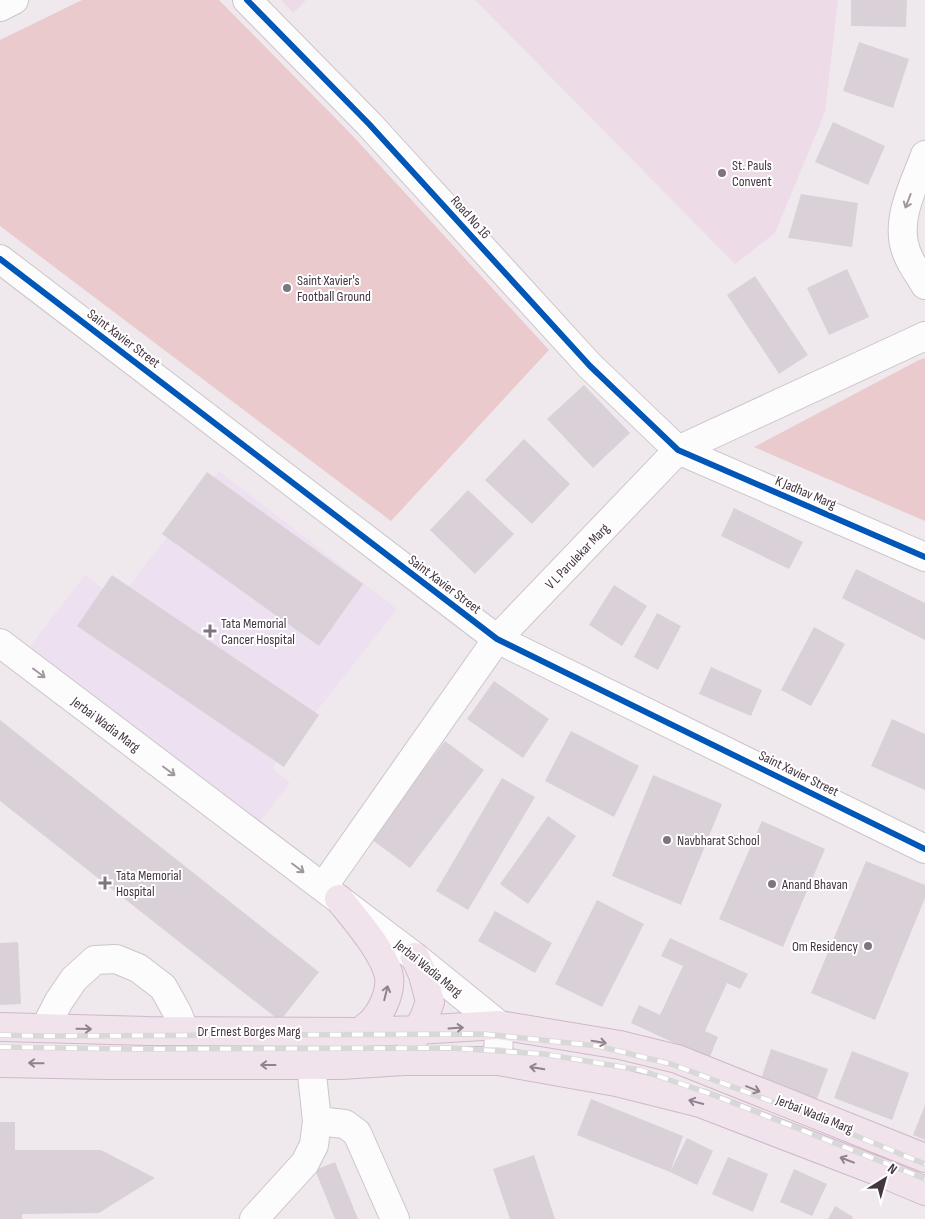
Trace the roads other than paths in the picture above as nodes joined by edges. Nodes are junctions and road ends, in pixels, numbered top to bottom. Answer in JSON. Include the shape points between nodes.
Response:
{"nodes":[{"id":1,"x":14,"y":0,"type":"edge"},
{"id":2,"x":247,"y":0,"type":"edge"},
{"id":3,"x":0,"y":7,"type":"edge"},
{"id":4,"x":925,"y":155,"type":"edge"},
{"id":5,"x":0,"y":259,"type":"edge"},
{"id":6,"x":925,"y":284,"type":"edge"},
{"id":7,"x":925,"y":336,"type":"edge"},
{"id":8,"x":678,"y":450,"type":"junction"},
{"id":9,"x":925,"y":557,"type":"edge"},
{"id":10,"x":497,"y":640,"type":"junction"},
{"id":11,"x":0,"y":643,"type":"edge"},
{"id":12,"x":925,"y":849,"type":"edge"},
{"id":13,"x":331,"y":893,"type":"junction"},
{"id":14,"x":415,"y":957,"type":"junction"},
{"id":15,"x":499,"y":1025,"type":"junction"},
{"id":16,"x":0,"y":1027,"type":"edge"},
{"id":17,"x":45,"y":1028,"type":"junction"},
{"id":18,"x":417,"y":1030,"type":"junction"},
{"id":19,"x":183,"y":1031,"type":"junction"},
{"id":20,"x":359,"y":1032,"type":"junction"},
{"id":21,"x":404,"y":1061,"type":"junction"},
{"id":22,"x":498,"y":1061,"type":"junction"},
{"id":23,"x":0,"y":1063,"type":"edge"},
{"id":24,"x":311,"y":1065,"type":"junction"},
{"id":25,"x":341,"y":1065,"type":"junction"},
{"id":26,"x":317,"y":1121,"type":"junction"},
{"id":27,"x":925,"y":1158,"type":"edge"},
{"id":28,"x":925,"y":1191,"type":"edge"},
{"id":29,"x":254,"y":1219,"type":"edge"},
{"id":30,"x":395,"y":1219,"type":"edge"}],
"edges":[{"from":1,"to":3,"type":"street"},
{"from":2,"to":8,"type":"street","name":"Road No 16","via":[[369,124],[590,366]]},
{"from":4,"to":6,"type":"street","one_way":true,"via":[[904,211],[902,234],[908,257]]},
{"from":5,"to":10,"type":"street","name":"Saint Xavier Street"},
{"from":7,"to":8,"type":"street","name":"V L Parulekar Marg"},
{"from":8,"to":9,"type":"street","name":"K Jadhav Marg"},
{"from":8,"to":10,"type":"street","name":"V L Parulekar Marg"},
{"from":10,"to":12,"type":"street","name":"Saint Xavier Street"},
{"from":10,"to":13,"type":"street","name":"V L Parulekar Marg"},
{"from":11,"to":13,"type":"street","name":"Jerbai Wadia Marg","one_way":true},
{"from":13,"to":14,"type":"street","name":"Jerbai Wadia Marg"},
{"from":20,"to":13,"type":"main road","one_way":true,"via":[[376,1018],[388,992],[389,978],[371,941]]},
{"from":14,"to":15,"type":"street","name":"Jerbai Wadia Marg"},
{"from":14,"to":18,"type":"main road","via":[[430,1002]]},
{"from":18,"to":15,"type":"main road","name":"Dr Ernest Borges Marg","one_way":true},
{"from":15,"to":22,"type":"street"},
{"from":15,"to":27,"type":"main road","name":"Jerbai Wadia Marg","one_way":true,"via":[[620,1045],[677,1059]]},
{"from":16,"to":17,"type":"main road","name":"Dr Ernest Borges Marg"},
{"from":17,"to":19,"type":"main road","name":"Dr Ernest Borges Marg","one_way":true},
{"from":17,"to":19,"type":"street","via":[[74,979],[95,960],[116,959],[138,968],[163,987]]},
{"from":18,"to":20,"type":"main road","name":"Dr Ernest Borges Marg"},
{"from":18,"to":21,"type":"main road"},
{"from":19,"to":20,"type":"main road","name":"Dr Ernest Borges Marg"},
{"from":20,"to":25,"type":"main road"},
{"from":21,"to":22,"type":"main road"},
{"from":21,"to":25,"type":"main road"},
{"from":28,"to":22,"type":"main road","one_way":true,"via":[[700,1103],[616,1082]]},
{"from":24,"to":23,"type":"main road","one_way":true},
{"from":24,"to":25,"type":"main road"},
{"from":24,"to":26,"type":"street"},
{"from":26,"to":29,"type":"street","via":[[314,1145],[305,1163]]},
{"from":26,"to":30,"type":"street","via":[[345,1124],[356,1133]]}]}
